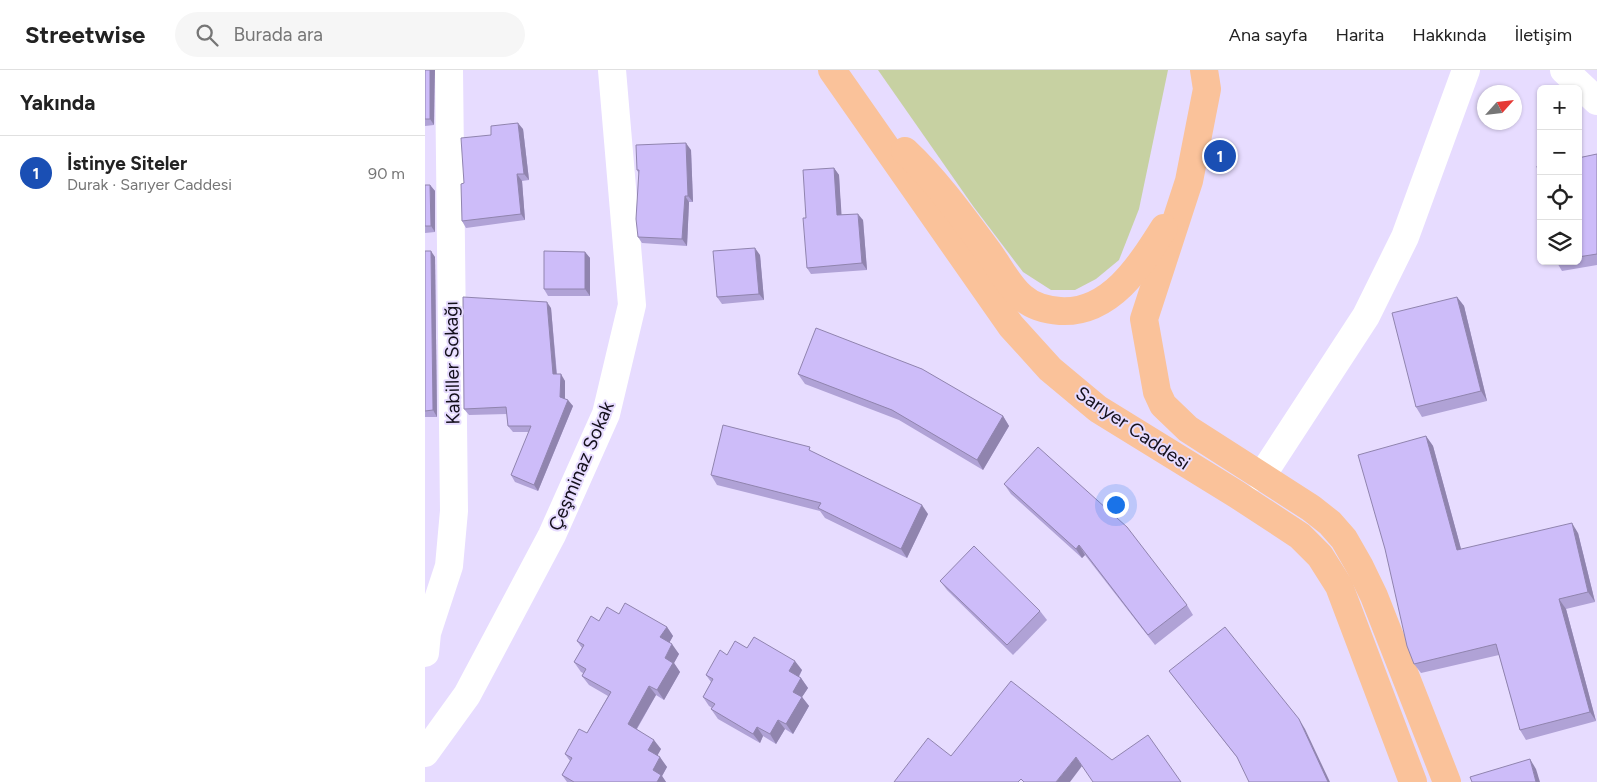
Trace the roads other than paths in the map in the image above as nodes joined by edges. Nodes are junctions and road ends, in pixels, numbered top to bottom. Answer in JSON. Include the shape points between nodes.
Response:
{"nodes":[{"id":1,"x":449,"y":70,"type":"edge"},
{"id":2,"x":611,"y":70,"type":"edge"},
{"id":3,"x":832,"y":70,"type":"edge"},
{"id":4,"x":1466,"y":70,"type":"edge"},
{"id":5,"x":1564,"y":70,"type":"edge"},
{"id":6,"x":1207,"y":76,"type":"edge"},
{"id":7,"x":1597,"y":101,"type":"edge"},
{"id":8,"x":864,"y":117,"type":"junction"},
{"id":9,"x":1189,"y":181,"type":"junction"},
{"id":10,"x":1261,"y":477,"type":"junction"},
{"id":11,"x":425,"y":653,"type":"edge"},
{"id":12,"x":425,"y":753,"type":"edge"},
{"id":13,"x":1413,"y":782,"type":"edge"},
{"id":14,"x":1447,"y":782,"type":"edge"}],
"edges":[{"from":1,"to":11,"type":"street","name":"Kabiller Sokağı","via":[[453,511],[449,566],[427,633]]},
{"from":2,"to":12,"type":"street","name":"Çeşminaz Sokak","via":[[632,305],[607,414],[552,535],[467,695]]},
{"from":3,"to":8,"type":"main road","name":"Sarıyer Caddesi"},
{"from":4,"to":10,"type":"street","via":[[1405,237],[1366,316]]},
{"from":5,"to":7,"type":"street"},
{"from":6,"to":9,"type":"main road","name":"Sarıyer Caddesi"},
{"from":8,"to":9,"type":"main road","via":[[914,159],[966,222],[1020,296],[1034,306],[1054,311],[1075,312],[1094,306],[1119,288],[1145,259]]},
{"from":8,"to":13,"type":"main road","name":"Sarıyer Caddesi","via":[[1011,326],[1050,369],[1098,409],[1292,531],[1320,556],[1339,586]]},
{"from":9,"to":10,"type":"main road","name":"Sarıyer Caddesi","via":[[1144,318],[1157,392],[1163,405],[1188,429]]},
{"from":10,"to":14,"type":"main road","name":"Sarıyer Caddesi","via":[[1311,508],[1344,539],[1374,596]]}]}
